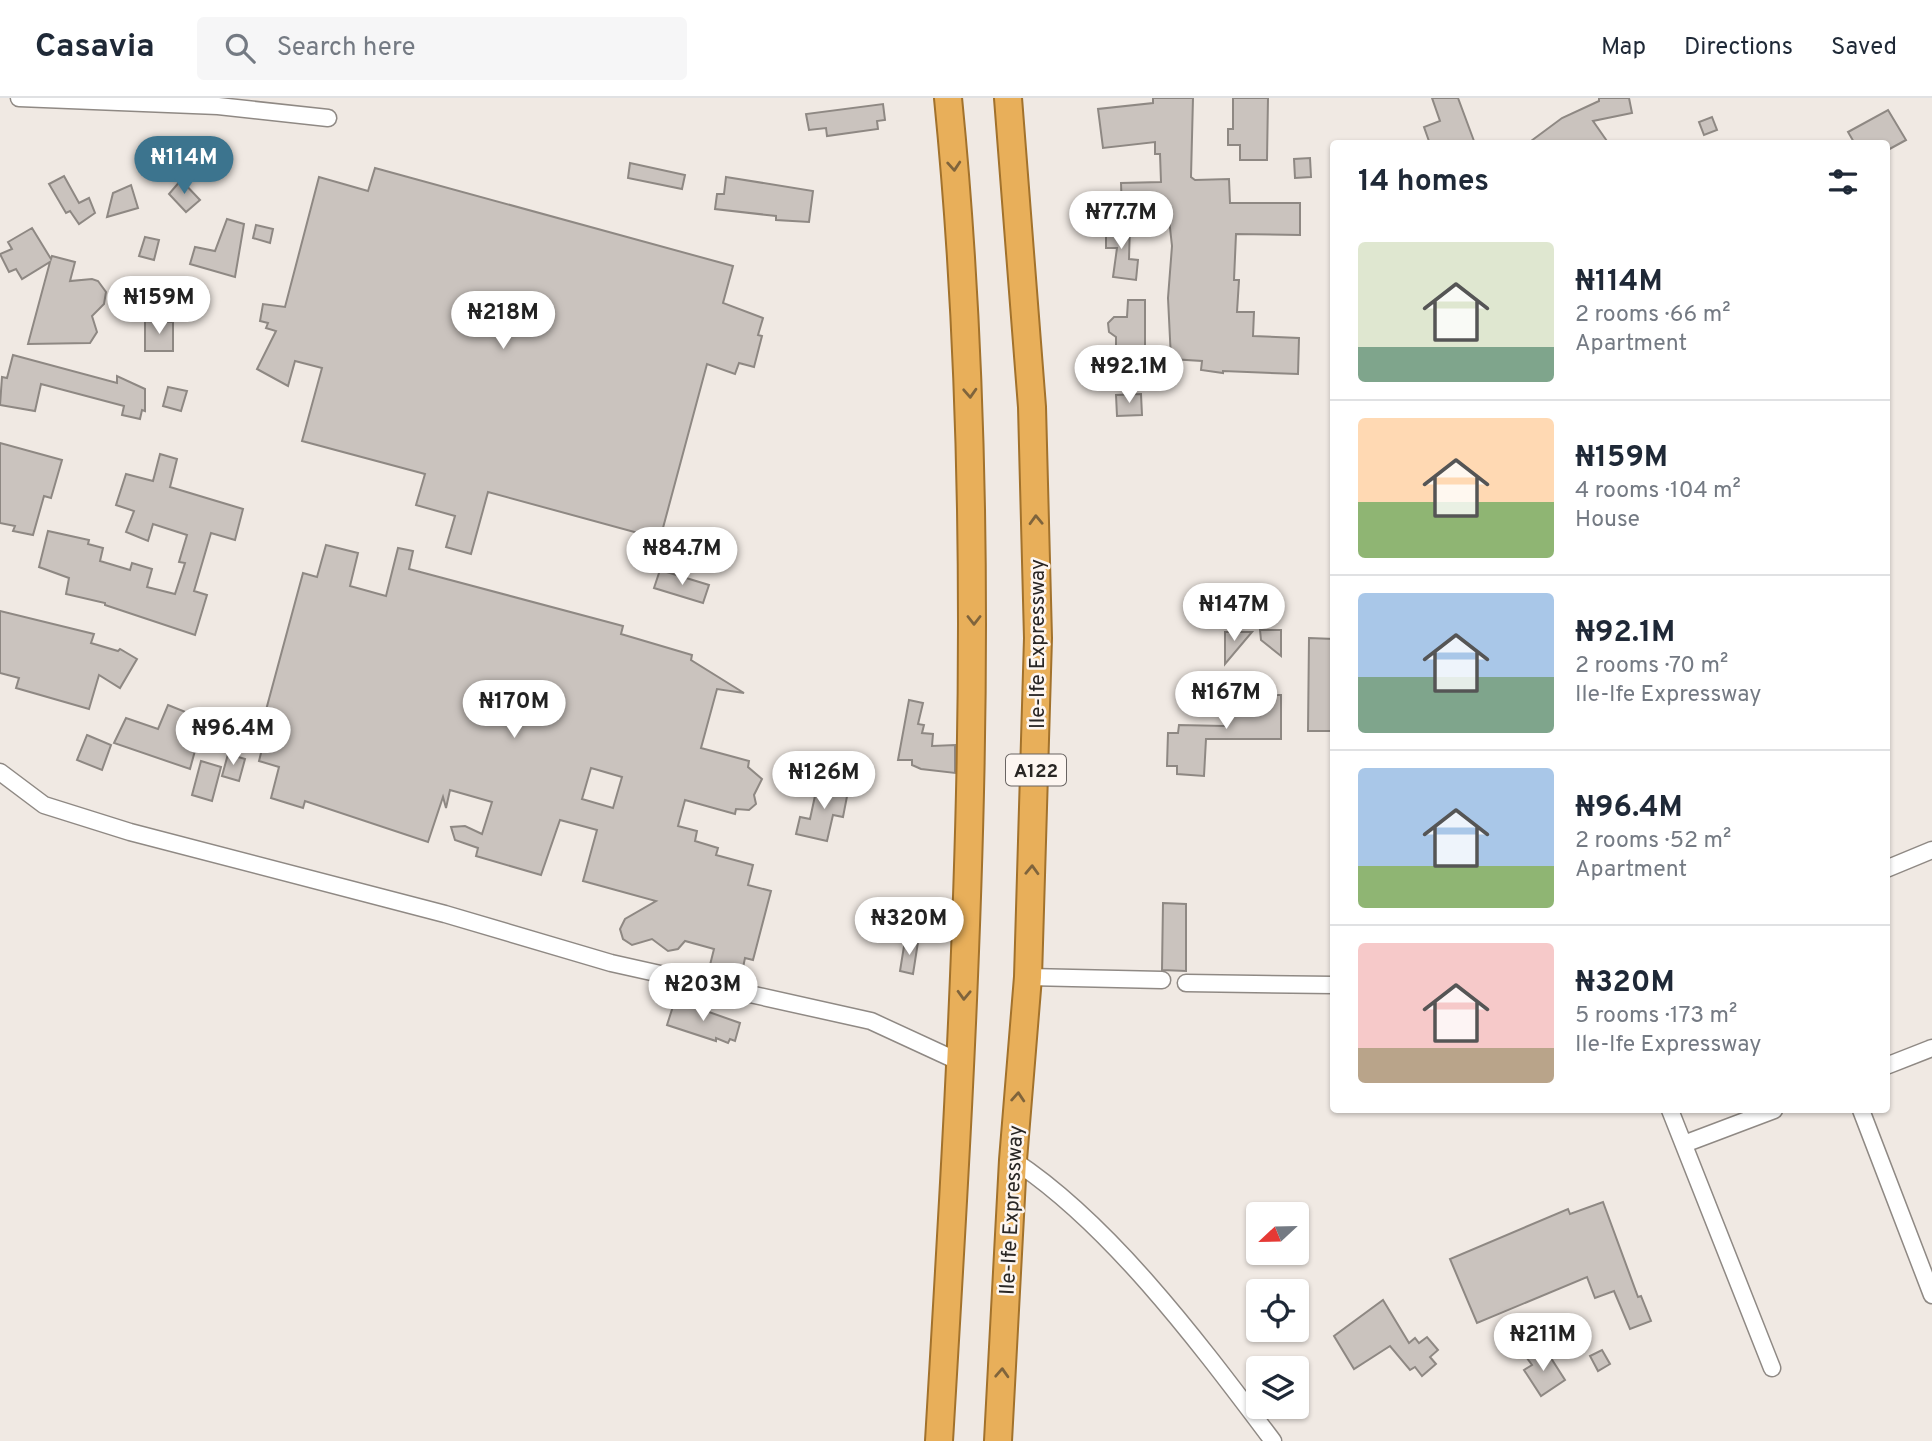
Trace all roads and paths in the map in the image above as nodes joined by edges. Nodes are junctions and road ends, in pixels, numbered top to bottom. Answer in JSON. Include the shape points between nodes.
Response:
{"nodes":[{"id":1,"x":19,"y":98,"type":"edge"},
{"id":2,"x":948,"y":98,"type":"edge"},
{"id":3,"x":1008,"y":98,"type":"edge"},
{"id":4,"x":328,"y":118,"type":"dead end"},
{"id":5,"x":0,"y":772,"type":"edge"},
{"id":6,"x":1932,"y":850,"type":"edge"},
{"id":7,"x":1890,"y":867,"type":"edge"},
{"id":8,"x":1028,"y":977,"type":"junction"},
{"id":9,"x":1162,"y":980,"type":"dead end"},
{"id":10,"x":1186,"y":983,"type":"dead end"},
{"id":11,"x":1330,"y":985,"type":"edge"},
{"id":12,"x":1932,"y":1048,"type":"edge"},
{"id":13,"x":962,"y":1063,"type":"junction"},
{"id":14,"x":1890,"y":1064,"type":"edge"},
{"id":15,"x":1671,"y":1113,"type":"edge"},
{"id":16,"x":1766,"y":1113,"type":"edge"},
{"id":17,"x":1862,"y":1113,"type":"edge"},
{"id":18,"x":1684,"y":1144,"type":"junction"},
{"id":19,"x":1013,"y":1160,"type":"junction"},
{"id":20,"x":1932,"y":1295,"type":"edge"},
{"id":21,"x":1772,"y":1368,"type":"dead end"},
{"id":22,"x":939,"y":1441,"type":"edge"},
{"id":23,"x":998,"y":1441,"type":"edge"},
{"id":24,"x":1273,"y":1441,"type":"edge"}],
"edges":[{"from":1,"to":4,"type":"street","via":[[218,106]]},
{"from":2,"to":13,"type":"highway","one_way":true,"via":[[965,313],[974,522]]},
{"from":8,"to":3,"type":"highway","name":"Ile-Ife Expressway","number":"A122","one_way":true,"via":[[1036,769],[1037,542],[1032,407]]},
{"from":5,"to":13,"type":"street","via":[[44,805],[130,832],[445,914],[611,963],[871,1021]]},
{"from":6,"to":7,"type":"street"},
{"from":8,"to":9,"type":"street"},
{"from":19,"to":8,"type":"highway","name":"Ile-Ife Expressway","number":"A122","one_way":true},
{"from":10,"to":11,"type":"street"},
{"from":12,"to":14,"type":"street"},
{"from":13,"to":22,"type":"highway"},
{"from":15,"to":18,"type":"street"},
{"from":16,"to":18,"type":"street"},
{"from":17,"to":20,"type":"street"},
{"from":18,"to":21,"type":"street"},
{"from":23,"to":19,"type":"highway","name":"Ile-Ife Expressway","number":"A122","one_way":true},
{"from":19,"to":24,"type":"street","via":[[1057,1193],[1119,1254],[1190,1332]]}]}
